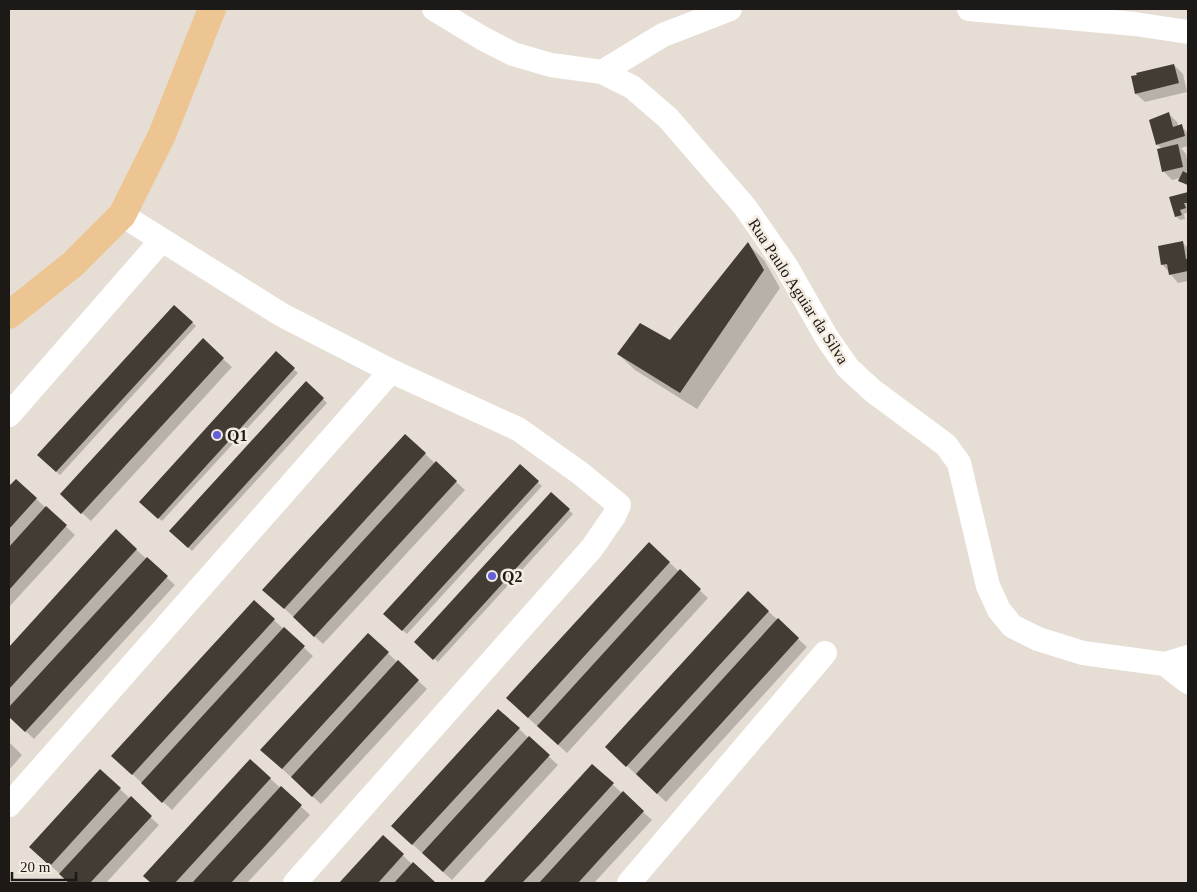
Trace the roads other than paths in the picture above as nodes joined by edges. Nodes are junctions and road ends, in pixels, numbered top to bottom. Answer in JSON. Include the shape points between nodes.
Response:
{"nodes":[{"id":1,"x":212,"y":9,"type":"edge"},
{"id":2,"x":221,"y":9,"type":"edge"},
{"id":3,"x":434,"y":9,"type":"edge"},
{"id":4,"x":730,"y":9,"type":"edge"},
{"id":5,"x":969,"y":9,"type":"edge"},
{"id":6,"x":1188,"y":32,"type":"edge"},
{"id":7,"x":602,"y":72,"type":"junction"},
{"id":8,"x":184,"y":84,"type":"junction"},
{"id":9,"x":122,"y":215,"type":"junction"},
{"id":10,"x":161,"y":240,"type":"junction"},
{"id":11,"x":9,"y":315,"type":"edge"},
{"id":12,"x":392,"y":370,"type":"junction"},
{"id":13,"x":9,"y":415,"type":"edge"},
{"id":14,"x":825,"y":653,"type":"dead end"},
{"id":15,"x":1188,"y":657,"type":"edge"},
{"id":16,"x":1165,"y":664,"type":"junction"},
{"id":17,"x":1188,"y":682,"type":"edge"},
{"id":18,"x":9,"y":806,"type":"edge"},
{"id":19,"x":295,"y":883,"type":"edge"},
{"id":20,"x":629,"y":883,"type":"edge"}],
"edges":[{"from":1,"to":8,"type":"main road"},
{"from":2,"to":8,"type":"main road","via":[[201,56]]},
{"from":3,"to":7,"type":"street","name":"Rua Paulo Aguiar da Silva","via":[[513,54],[551,65]]},
{"from":4,"to":7,"type":"street","via":[[663,34]]},
{"from":5,"to":6,"type":"street"},
{"from":7,"to":16,"type":"street","name":"Rua Paulo Aguiar da Silva","via":[[632,88],[668,118],[746,207],[848,368],[872,391],[946,445],[959,463],[988,586],[999,610],[1012,626],[1038,639],[1083,653]]},
{"from":8,"to":9,"type":"main road"},
{"from":9,"to":10,"type":"street"},
{"from":9,"to":11,"type":"main road","via":[[73,264]]},
{"from":10,"to":12,"type":"street","via":[[282,315]]},
{"from":10,"to":13,"type":"street"},
{"from":12,"to":18,"type":"street"},
{"from":12,"to":19,"type":"street","via":[[518,429],[619,505],[592,548]]},
{"from":14,"to":20,"type":"street"},
{"from":15,"to":16,"type":"street"},
{"from":16,"to":17,"type":"street"}]}
